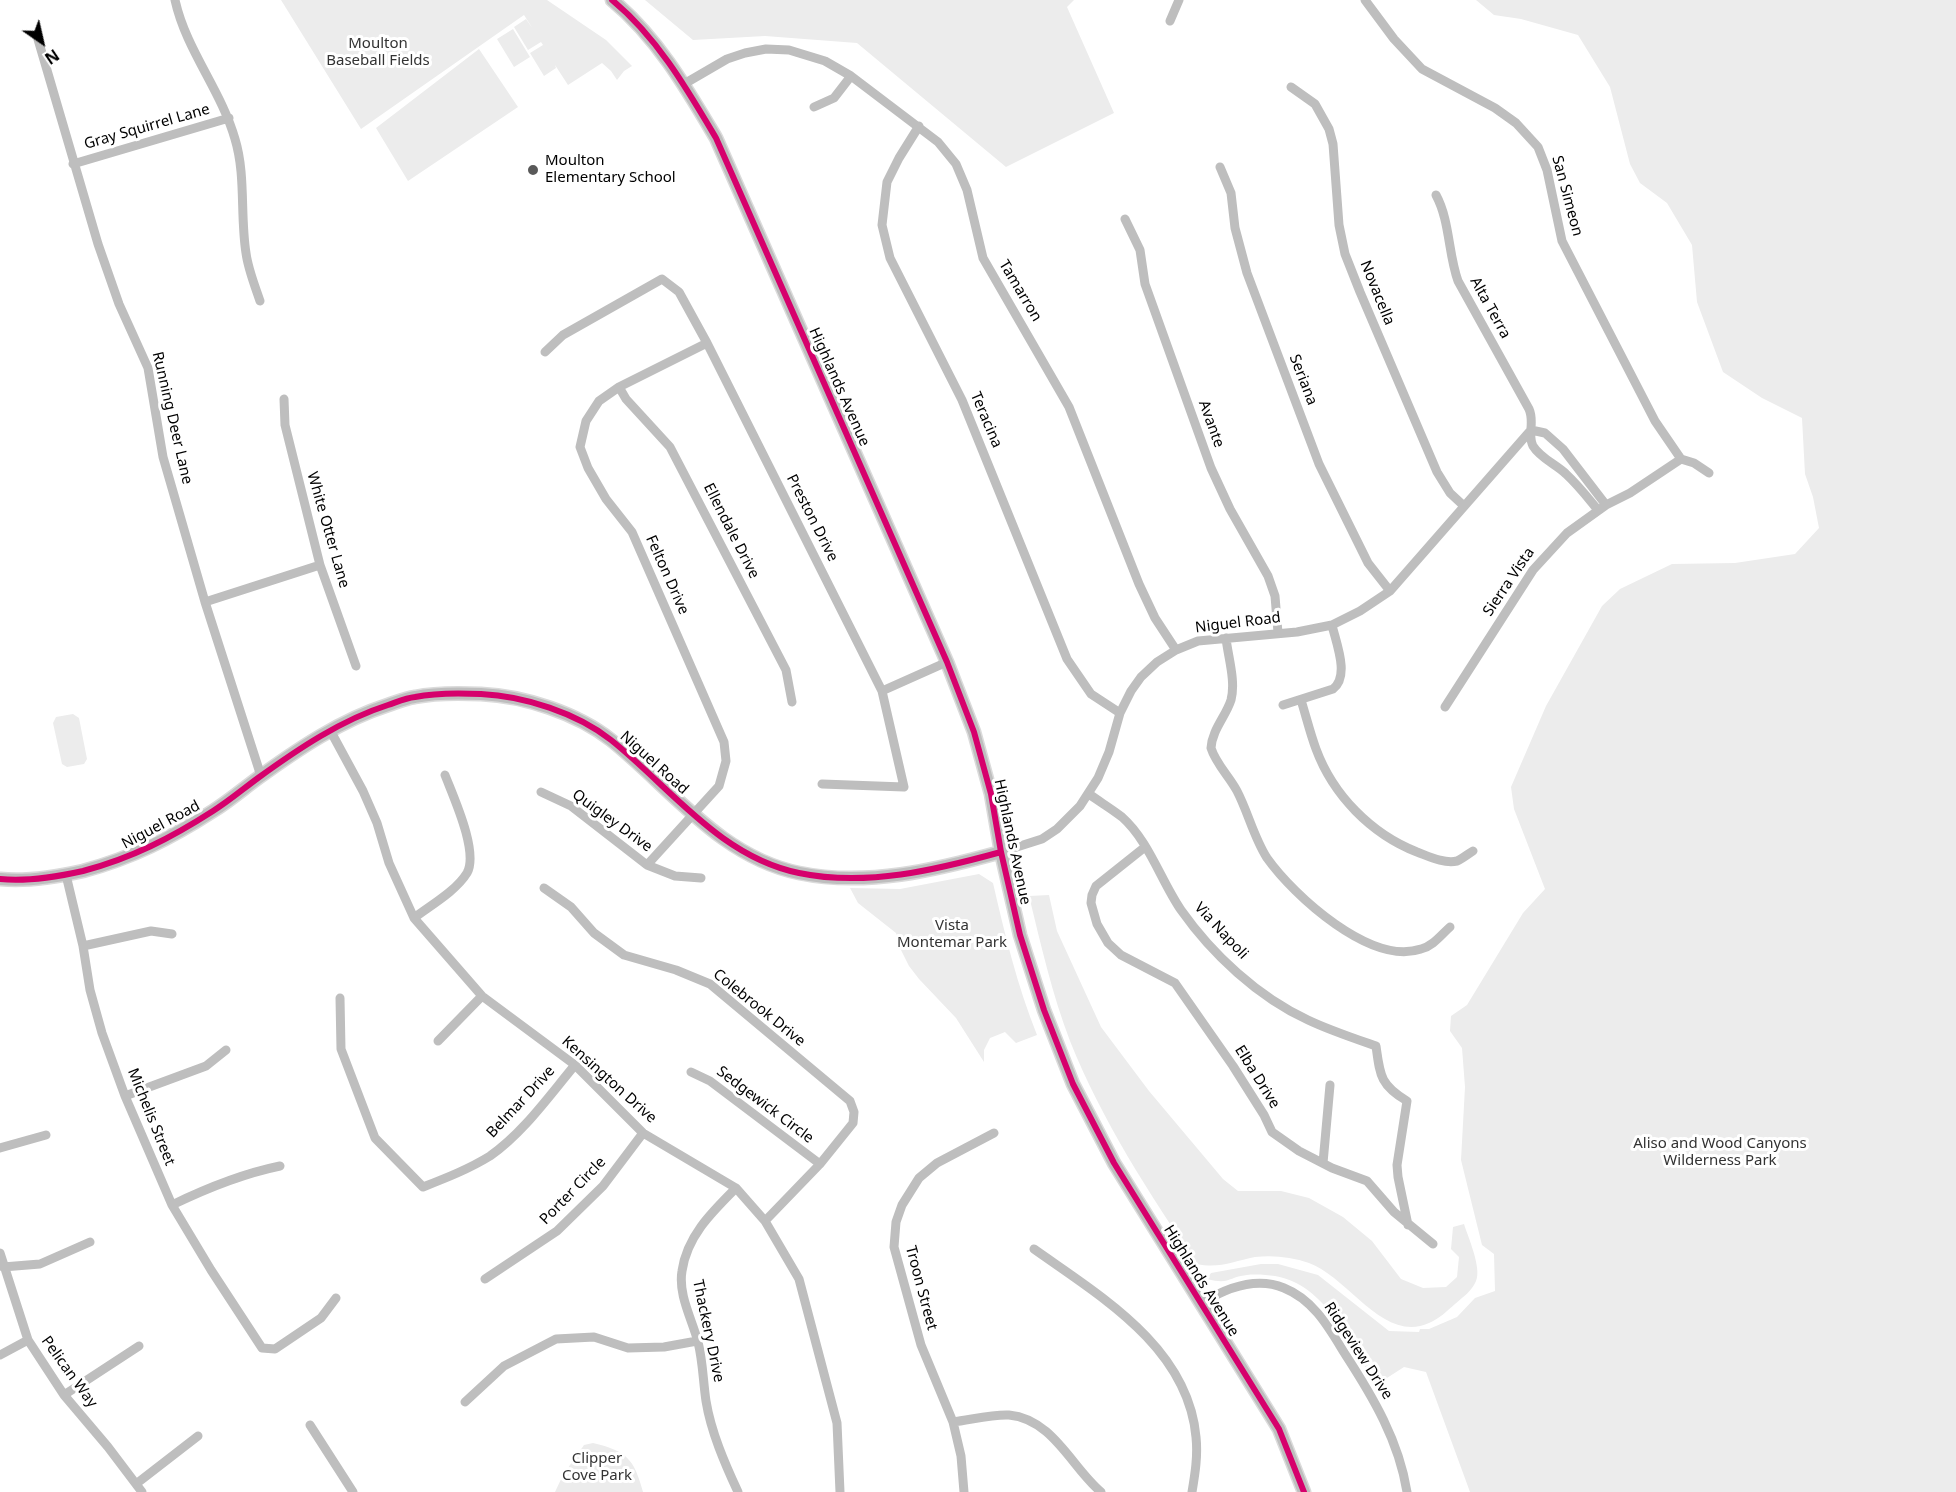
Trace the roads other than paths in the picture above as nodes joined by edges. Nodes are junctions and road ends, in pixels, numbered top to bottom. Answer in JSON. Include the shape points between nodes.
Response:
{"nodes":[{"id":1,"x":175,"y":0,"type":"edge"},
{"id":2,"x":612,"y":0,"type":"edge"},
{"id":3,"x":1179,"y":0,"type":"edge"},
{"id":4,"x":1365,"y":0,"type":"edge"},
{"id":5,"x":1170,"y":21,"type":"dead end"},
{"id":6,"x":37,"y":36,"type":"dead end"},
{"id":7,"x":851,"y":76,"type":"junction"},
{"id":8,"x":684,"y":84,"type":"junction"},
{"id":9,"x":1291,"y":87,"type":"dead end"},
{"id":10,"x":814,"y":107,"type":"dead end"},
{"id":11,"x":229,"y":118,"type":"junction"},
{"id":12,"x":919,"y":126,"type":"junction"},
{"id":13,"x":73,"y":164,"type":"junction"},
{"id":14,"x":1220,"y":166,"type":"dead end"},
{"id":15,"x":1436,"y":195,"type":"dead end"},
{"id":16,"x":1125,"y":219,"type":"dead end"},
{"id":17,"x":260,"y":301,"type":"dead end"},
{"id":18,"x":707,"y":343,"type":"junction"},
{"id":19,"x":545,"y":352,"type":"dead end"},
{"id":20,"x":620,"y":387,"type":"junction"},
{"id":21,"x":284,"y":399,"type":"dead end"},
{"id":22,"x":1531,"y":430,"type":"junction"},
{"id":23,"x":1681,"y":459,"type":"junction"},
{"id":24,"x":1709,"y":472,"type":"dead end"},
{"id":25,"x":1464,"y":506,"type":"junction"},
{"id":26,"x":1602,"y":507,"type":"junction"},
{"id":27,"x":320,"y":565,"type":"junction"},
{"id":28,"x":1390,"y":591,"type":"junction"},
{"id":29,"x":205,"y":602,"type":"junction"},
{"id":30,"x":1332,"y":625,"type":"junction"},
{"id":31,"x":1278,"y":633,"type":"junction"},
{"id":32,"x":1226,"y":638,"type":"junction"},
{"id":33,"x":1176,"y":650,"type":"junction"},
{"id":34,"x":946,"y":662,"type":"junction"},
{"id":35,"x":356,"y":666,"type":"dead end"},
{"id":36,"x":882,"y":691,"type":"junction"},
{"id":37,"x":1301,"y":700,"type":"junction"},
{"id":38,"x":792,"y":702,"type":"dead end"},
{"id":39,"x":1283,"y":705,"type":"dead end"},
{"id":40,"x":1445,"y":707,"type":"dead end"},
{"id":41,"x":1120,"y":713,"type":"junction"},
{"id":42,"x":330,"y":730,"type":"junction"},
{"id":43,"x":445,"y":775,"type":"dead end"},
{"id":44,"x":261,"y":776,"type":"junction"},
{"id":45,"x":822,"y":784,"type":"dead end"},
{"id":46,"x":542,"y":792,"type":"dead end"},
{"id":47,"x":1089,"y":794,"type":"junction"},
{"id":48,"x":694,"y":815,"type":"junction"},
{"id":49,"x":1145,"y":847,"type":"junction"},
{"id":50,"x":1473,"y":851,"type":"dead end"},
{"id":51,"x":1001,"y":852,"type":"junction"},
{"id":52,"x":647,"y":865,"type":"junction"},
{"id":53,"x":66,"y":875,"type":"junction"},
{"id":54,"x":701,"y":878,"type":"dead end"},
{"id":55,"x":0,"y":879,"type":"edge"},
{"id":56,"x":544,"y":888,"type":"dead end"},
{"id":57,"x":414,"y":918,"type":"junction"},
{"id":58,"x":1450,"y":927,"type":"dead end"},
{"id":59,"x":172,"y":934,"type":"dead end"},
{"id":60,"x":83,"y":946,"type":"junction"},
{"id":61,"x":482,"y":996,"type":"junction"},
{"id":62,"x":340,"y":998,"type":"dead end"},
{"id":63,"x":438,"y":1041,"type":"dead end"},
{"id":64,"x":226,"y":1050,"type":"dead end"},
{"id":65,"x":575,"y":1065,"type":"junction"},
{"id":66,"x":691,"y":1072,"type":"dead end"},
{"id":67,"x":1330,"y":1084,"type":"dead end"},
{"id":68,"x":125,"y":1096,"type":"junction"},
{"id":69,"x":643,"y":1133,"type":"junction"},
{"id":70,"x":994,"y":1133,"type":"dead end"},
{"id":71,"x":46,"y":1135,"type":"dead end"},
{"id":72,"x":0,"y":1148,"type":"edge"},
{"id":73,"x":1323,"y":1163,"type":"junction"},
{"id":74,"x":820,"y":1164,"type":"junction"},
{"id":75,"x":280,"y":1166,"type":"dead end"},
{"id":76,"x":736,"y":1188,"type":"junction"},
{"id":77,"x":172,"y":1205,"type":"junction"},
{"id":78,"x":765,"y":1221,"type":"junction"},
{"id":79,"x":1408,"y":1225,"type":"junction"},
{"id":80,"x":90,"y":1242,"type":"dead end"},
{"id":81,"x":1432,"y":1244,"type":"dead end"},
{"id":82,"x":1034,"y":1249,"type":"dead end"},
{"id":83,"x":0,"y":1253,"type":"edge"},
{"id":84,"x":3,"y":1267,"type":"junction"},
{"id":85,"x":485,"y":1279,"type":"dead end"},
{"id":86,"x":336,"y":1298,"type":"dead end"},
{"id":87,"x":1202,"y":1303,"type":"junction"},
{"id":88,"x":28,"y":1341,"type":"junction"},
{"id":89,"x":697,"y":1341,"type":"junction"},
{"id":90,"x":139,"y":1346,"type":"dead end"},
{"id":91,"x":0,"y":1355,"type":"edge"},
{"id":92,"x":63,"y":1395,"type":"junction"},
{"id":93,"x":465,"y":1402,"type":"dead end"},
{"id":94,"x":953,"y":1422,"type":"junction"},
{"id":95,"x":310,"y":1425,"type":"dead end"},
{"id":96,"x":198,"y":1436,"type":"dead end"},
{"id":97,"x":136,"y":1484,"type":"junction"},
{"id":98,"x":142,"y":1492,"type":"edge"},
{"id":99,"x":353,"y":1492,"type":"edge"},
{"id":100,"x":738,"y":1492,"type":"edge"},
{"id":101,"x":840,"y":1492,"type":"edge"},
{"id":102,"x":964,"y":1492,"type":"edge"},
{"id":103,"x":1101,"y":1492,"type":"edge"},
{"id":104,"x":1192,"y":1492,"type":"edge"},
{"id":105,"x":1304,"y":1492,"type":"edge"},
{"id":106,"x":1407,"y":1492,"type":"edge"}],
"edges":[{"from":1,"to":11,"type":"street","via":[[190,46]]},
{"from":2,"to":8,"type":"main road","name":"Highlands Avenue","via":[[632,16]]},
{"from":3,"to":5,"type":"street"},
{"from":4,"to":23,"type":"street","name":"San Simeon","via":[[1422,69],[1496,108],[1538,147],[1547,170],[1562,241],[1655,421]]},
{"from":6,"to":13,"type":"street","name":"Running Deer Lane"},
{"from":7,"to":8,"type":"street","name":"Tamarron","via":[[809,55],[766,49],[727,59]]},
{"from":7,"to":10,"type":"street","via":[[834,98]]},
{"from":7,"to":12,"type":"street","name":"Tamarron"},
{"from":8,"to":34,"type":"main road","name":"Highlands Avenue","via":[[716,138]]},
{"from":9,"to":25,"type":"street","name":"Novacella","via":[[1315,104],[1329,129],[1345,254],[1437,472]]},
{"from":11,"to":13,"type":"street","name":"Gray Squirrel Lane"},
{"from":11,"to":17,"type":"street","via":[[242,172],[246,255]]},
{"from":12,"to":33,"type":"street","name":"Tamarron","via":[[956,164],[967,190],[983,258],[1069,407],[1139,584]]},
{"from":12,"to":41,"type":"street","name":"Teracina","via":[[887,182],[882,225],[890,258],[962,400],[1067,659],[1091,694]]},
{"from":13,"to":29,"type":"street","name":"Running Deer Lane","via":[[111,282],[148,368],[163,456]]},
{"from":14,"to":28,"type":"street","name":"Seriana","via":[[1231,194],[1247,273],[1319,464],[1368,563]]},
{"from":15,"to":22,"type":"street","name":"Alta Terra","via":[[1458,281],[1529,408]]},
{"from":16,"to":31,"type":"street","name":"Avante","via":[[1140,250],[1145,284],[1211,468],[1268,576],[1275,596]]},
{"from":18,"to":19,"type":"street","name":"Preston Drive","via":[[679,292],[662,279],[563,335]]},
{"from":18,"to":20,"type":"street","name":"Felton Drive"},
{"from":18,"to":36,"type":"street","name":"Preston Drive"},
{"from":20,"to":38,"type":"street","name":"Ellendale Drive","via":[[626,399],[670,447],[786,670]]},
{"from":20,"to":48,"type":"street","name":"Felton Drive","via":[[599,401],[586,421],[580,447],[606,498],[632,532],[724,742],[726,761],[719,786]]},
{"from":21,"to":27,"type":"street","name":"White Otter Lane","via":[[285,425]]},
{"from":22,"to":25,"type":"street","name":"Niguel Road"},
{"from":22,"to":26,"type":"street","via":[[1545,433],[1563,449]]},
{"from":22,"to":26,"type":"street","name":"Alta Terra","via":[[1533,446]]},
{"from":23,"to":24,"type":"street"},
{"from":23,"to":26,"type":"street","name":"Sierra Vista"},
{"from":25,"to":28,"type":"street","name":"Niguel Road"},
{"from":26,"to":40,"type":"street","name":"Sierra Vista","via":[[1567,533],[1533,570]]},
{"from":27,"to":29,"type":"street"},
{"from":27,"to":35,"type":"street","name":"White Otter Lane"},
{"from":28,"to":30,"type":"street","name":"Niguel Road"},
{"from":29,"to":44,"type":"street","name":"Running Deer Lane"},
{"from":30,"to":31,"type":"street","name":"Niguel Road"},
{"from":30,"to":37,"type":"street","via":[[1339,652],[1339,684]]},
{"from":31,"to":32,"type":"street","name":"Niguel Road"},
{"from":32,"to":33,"type":"street","name":"Niguel Road","via":[[1198,641]]},
{"from":32,"to":58,"type":"street","via":[[1233,688],[1211,748],[1237,791],[1266,856],[1302,898],[1376,946],[1401,953],[1419,950]]},
{"from":33,"to":41,"type":"street","name":"Niguel Road","via":[[1141,677]]},
{"from":34,"to":36,"type":"street"},
{"from":34,"to":51,"type":"main road","name":"Highlands Avenue","via":[[974,732]]},
{"from":36,"to":45,"type":"street","name":"Preston Drive","via":[[903,787]]},
{"from":37,"to":39,"type":"street"},
{"from":37,"to":50,"type":"street","via":[[1316,751],[1328,774],[1345,800],[1376,830],[1437,860],[1457,861]]},
{"from":41,"to":47,"type":"street","name":"Niguel Road","via":[[1109,752]]},
{"from":42,"to":44,"type":"main road","name":"Niguel Road"},
{"from":42,"to":48,"type":"main road","name":"Niguel Road","via":[[372,710],[414,697],[512,696],[577,719],[609,738]]},
{"from":42,"to":57,"type":"street","name":"Kensington Drive","via":[[363,791]]},
{"from":43,"to":57,"type":"street","via":[[468,834],[468,871]]},
{"from":44,"to":53,"type":"main road","name":"Niguel Road","via":[[160,843],[117,862]]},
{"from":46,"to":52,"type":"street","name":"Quigley Drive","via":[[571,806]]},
{"from":47,"to":49,"type":"street","name":"Via Napoli","via":[[1123,818]]},
{"from":47,"to":51,"type":"street","name":"Niguel Road","via":[[1070,818],[1042,839]]},
{"from":48,"to":51,"type":"main road","name":"Niguel Road","via":[[742,850],[770,864],[798,873],[847,880],[939,869]]},
{"from":48,"to":52,"type":"street","name":"Felton Drive"},
{"from":49,"to":73,"type":"street","name":"Elba Drive","via":[[1096,886],[1091,903],[1097,924],[1121,955],[1175,983],[1233,1066],[1272,1131],[1285,1143]]},
{"from":49,"to":79,"type":"street","name":"Via Napoli","via":[[1181,910],[1221,957],[1266,996],[1307,1020],[1376,1046],[1384,1083],[1407,1101],[1397,1165]]},
{"from":51,"to":87,"type":"main road","name":"Highlands Avenue","via":[[1020,935],[1073,1084],[1114,1163]]},
{"from":52,"to":54,"type":"street","name":"Quigley Drive","via":[[675,876]]},
{"from":53,"to":55,"type":"main road","name":"Niguel Road"},
{"from":53,"to":60,"type":"street","name":"Michelis Street"},
{"from":56,"to":74,"type":"street","name":"Colebrook Drive","via":[[624,955],[710,984],[850,1101],[854,1122]]},
{"from":57,"to":61,"type":"street","name":"Kensington Drive"},
{"from":59,"to":60,"type":"street","via":[[151,931]]},
{"from":60,"to":68,"type":"street","name":"Michelis Street","via":[[90,990]]},
{"from":61,"to":63,"type":"street"},
{"from":61,"to":65,"type":"street","name":"Kensington Drive"},
{"from":62,"to":65,"type":"street","name":"Belmar Drive","via":[[341,1049],[375,1138],[423,1187],[456,1174],[505,1144]]},
{"from":64,"to":68,"type":"street","via":[[206,1066]]},
{"from":65,"to":69,"type":"street","name":"Kensington Drive"},
{"from":66,"to":74,"type":"street","name":"Sedgewick Circle","via":[[710,1081]]},
{"from":67,"to":73,"type":"street"},
{"from":68,"to":77,"type":"street","name":"Michelis Street"},
{"from":69,"to":76,"type":"street","name":"Kensington Drive"},
{"from":69,"to":85,"type":"street","name":"Porter Circle","via":[[603,1186],[557,1231]]},
{"from":70,"to":94,"type":"street","name":"Troon Street","via":[[937,1162],[920,1178],[896,1222],[894,1247],[921,1345]]},
{"from":71,"to":72,"type":"street"},
{"from":73,"to":79,"type":"street","name":"Elba Drive","via":[[1367,1181]]},
{"from":74,"to":78,"type":"street"},
{"from":75,"to":77,"type":"street","via":[[207,1188]]},
{"from":76,"to":78,"type":"street","name":"Kensington Drive"},
{"from":76,"to":89,"type":"street","name":"Thackery Drive","via":[[700,1226],[688,1247],[681,1272],[683,1296]]},
{"from":77,"to":86,"type":"street","name":"Michelis Street","via":[[262,1348],[275,1349],[321,1318]]},
{"from":78,"to":101,"type":"street","name":"Kensington Drive","via":[[799,1279],[837,1423]]},
{"from":79,"to":81,"type":"street","name":"Elba Drive"},
{"from":80,"to":84,"type":"street","via":[[40,1264]]},
{"from":82,"to":104,"type":"street","via":[[1130,1320],[1181,1384],[1196,1435],[1197,1464]]},
{"from":83,"to":84,"type":"street","name":"Pelican Way"},
{"from":84,"to":88,"type":"street","name":"Pelican Way"},
{"from":87,"to":105,"type":"main road","name":"Highlands Avenue","via":[[1279,1429]]},
{"from":87,"to":106,"type":"street","name":"Ridgeview Drive","via":[[1219,1292],[1262,1283],[1283,1287],[1306,1300],[1324,1320],[1375,1400],[1395,1447]]},
{"from":88,"to":91,"type":"street"},
{"from":88,"to":92,"type":"street","name":"Pelican Way"},
{"from":89,"to":93,"type":"street","via":[[628,1348],[594,1337],[556,1339],[504,1366]]},
{"from":89,"to":100,"type":"street","name":"Thackery Drive","via":[[706,1402],[723,1462]]},
{"from":90,"to":92,"type":"street"},
{"from":92,"to":97,"type":"street","name":"Pelican Way"},
{"from":94,"to":102,"type":"street","name":"Troon Street"},
{"from":94,"to":103,"type":"street","via":[[1010,1415],[1028,1421],[1052,1437]]},
{"from":95,"to":99,"type":"street"},
{"from":96,"to":97,"type":"street"},
{"from":97,"to":98,"type":"street","name":"Pelican Way"}]}
